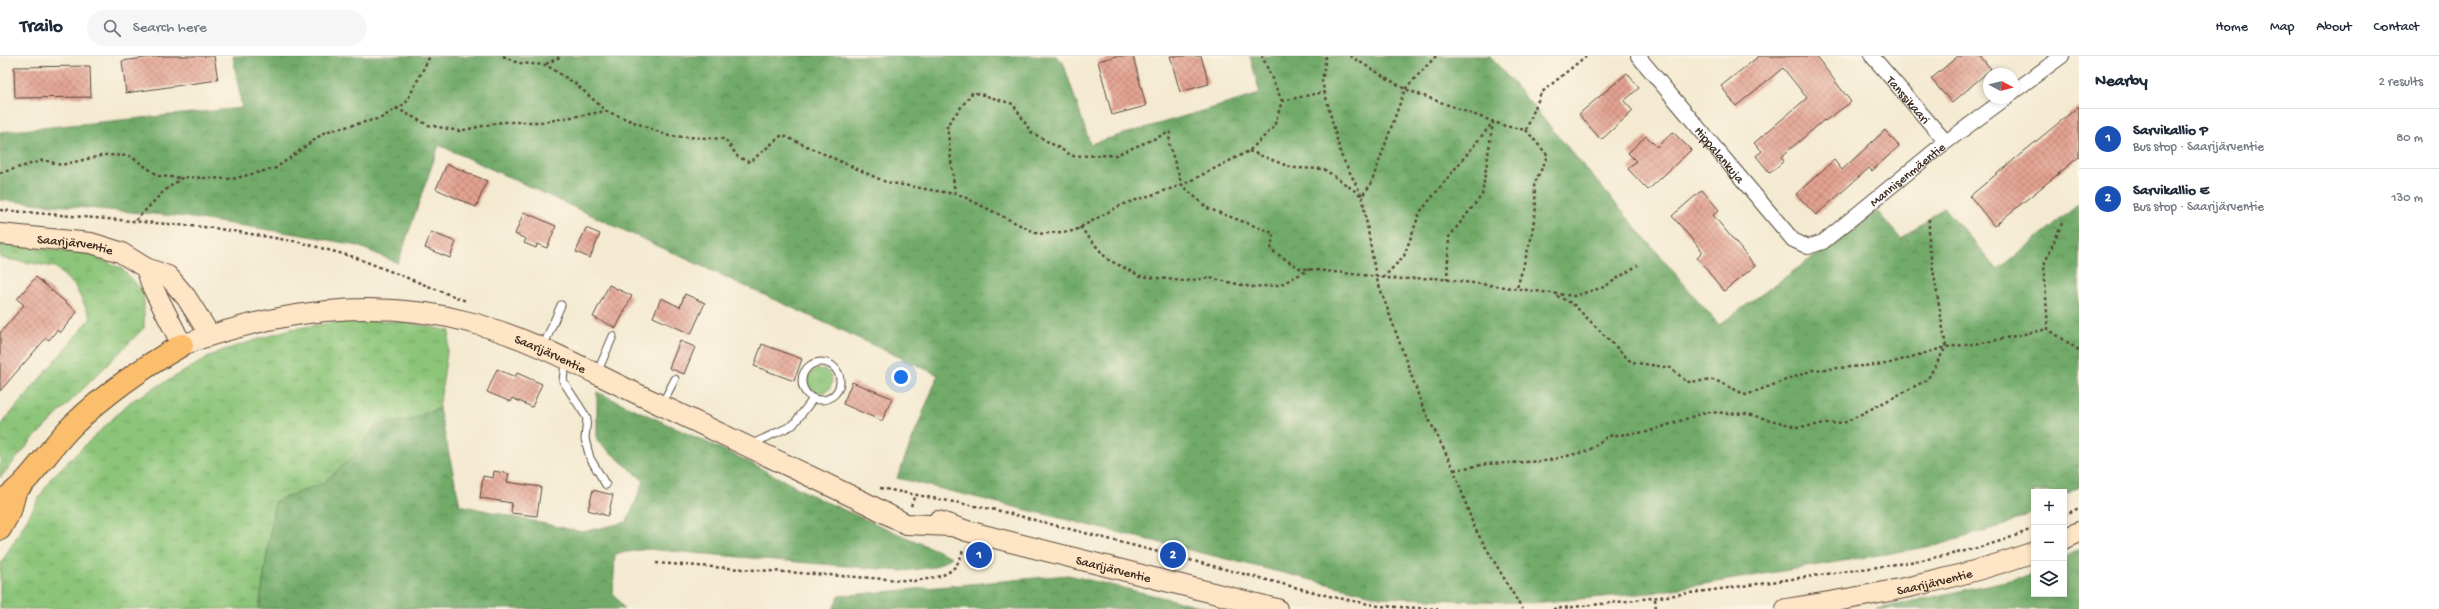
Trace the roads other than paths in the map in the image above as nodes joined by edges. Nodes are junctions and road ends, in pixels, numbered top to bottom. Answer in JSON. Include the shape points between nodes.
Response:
{"nodes":[{"id":1,"x":1638,"y":56,"type":"edge"},
{"id":2,"x":1872,"y":56,"type":"edge"},
{"id":3,"x":2062,"y":56,"type":"edge"},
{"id":4,"x":2019,"y":88,"type":"edge"},
{"id":5,"x":1998,"y":104,"type":"edge"},
{"id":6,"x":1946,"y":142,"type":"junction"},
{"id":7,"x":0,"y":234,"type":"edge"},
{"id":8,"x":1808,"y":247,"type":"joint"},
{"id":9,"x":146,"y":268,"type":"junction"},
{"id":10,"x":561,"y":305,"type":"dead end"},
{"id":11,"x":210,"y":335,"type":"junction"},
{"id":12,"x":613,"y":336,"type":"dead end"},
{"id":13,"x":182,"y":345,"type":"junction"},
{"id":14,"x":542,"y":348,"type":"junction"},
{"id":15,"x":566,"y":359,"type":"junction"},
{"id":16,"x":596,"y":374,"type":"junction"},
{"id":17,"x":675,"y":379,"type":"dead end"},
{"id":18,"x":813,"y":400,"type":"junction"},
{"id":19,"x":661,"y":406,"type":"junction"},
{"id":20,"x":748,"y":447,"type":"junction"},
{"id":21,"x":606,"y":485,"type":"dead end"},
{"id":22,"x":8,"y":497,"type":"edge"},
{"id":23,"x":0,"y":529,"type":"edge"},
{"id":24,"x":2079,"y":532,"type":"edge"},
{"id":25,"x":2067,"y":538,"type":"edge"},
{"id":26,"x":2031,"y":553,"type":"edge"},
{"id":27,"x":1277,"y":609,"type":"edge"},
{"id":28,"x":1786,"y":609,"type":"edge"}],
"edges":[{"from":1,"to":8,"type":"street","name":"Hippalankuja","via":[[1793,240]]},
{"from":2,"to":6,"type":"street","name":"Tanssikaari"},
{"from":3,"to":4,"type":"street"},
{"from":5,"to":6,"type":"street","name":"Mannisenmäentie"},
{"from":6,"to":8,"type":"street","name":"Mannisenmäentie","via":[[1823,242]]},
{"from":7,"to":9,"type":"main road","name":"Saarijärventie","via":[[91,243],[120,252]]},
{"from":9,"to":11,"type":"main road","name":"Saarijärventie","via":[[168,276],[186,297]]},
{"from":9,"to":13,"type":"main road","via":[[152,286]]},
{"from":10,"to":14,"type":"lane"},
{"from":11,"to":13,"type":"main road","name":"Saarijärventie"},
{"from":11,"to":14,"type":"main road","name":"Saarijärventie","via":[[291,314],[326,310],[381,309],[460,320]]},
{"from":12,"to":16,"type":"lane"},
{"from":13,"to":22,"type":"highway","via":[[126,379],[73,425]]},
{"from":14,"to":15,"type":"main road","name":"Saarijärventie"},
{"from":15,"to":16,"type":"main road","name":"Saarijärventie"},
{"from":15,"to":21,"type":"lane","via":[[563,381],[587,418],[585,439],[590,458]]},
{"from":16,"to":19,"type":"main road","name":"Saarijärventie"},
{"from":17,"to":19,"type":"lane"},
{"from":18,"to":18,"type":"lane","via":[[831,398],[838,391],[840,376],[834,367],[825,362],[811,364],[804,370],[801,379],[802,388]]},
{"from":18,"to":20,"type":"lane","via":[[793,425]]},
{"from":19,"to":20,"type":"main road","name":"Saarijärventie"},
{"from":20,"to":27,"type":"main road","name":"Saarijärventie","via":[[958,529]]},
{"from":22,"to":23,"type":"highway","via":[[10,511]]},
{"from":24,"to":25,"type":"main road"},
{"from":26,"to":28,"type":"main road","name":"Saarijärventie","via":[[1992,567],[1928,584]]}]}
